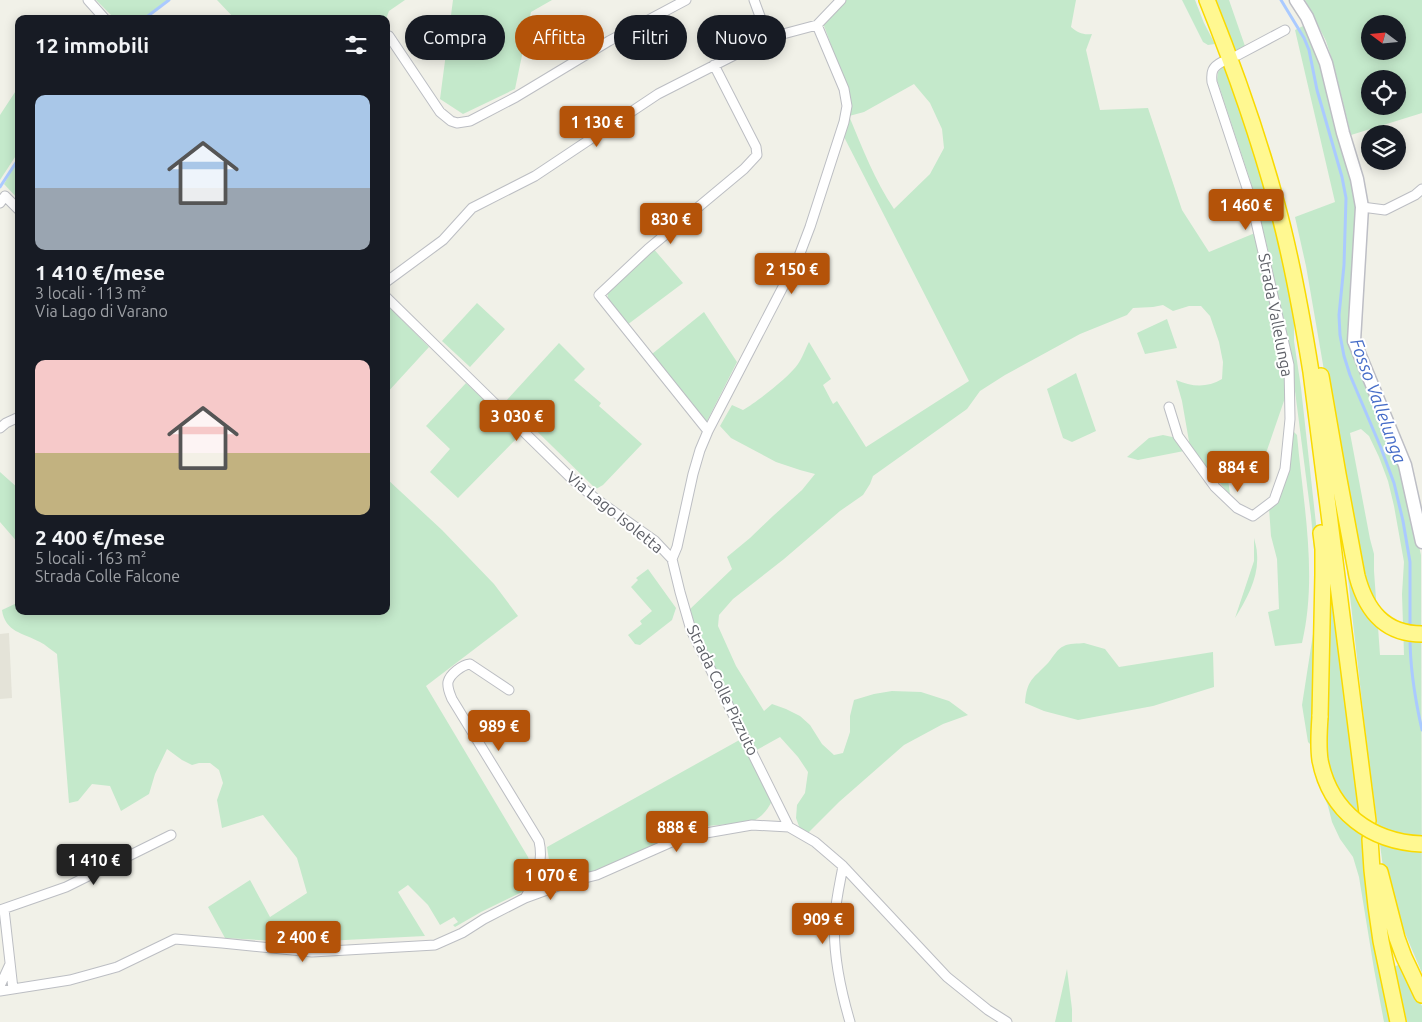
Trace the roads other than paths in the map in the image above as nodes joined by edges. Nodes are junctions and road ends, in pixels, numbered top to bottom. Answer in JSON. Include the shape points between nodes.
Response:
{"nodes":[{"id":1,"x":88,"y":0,"type":"edge"},
{"id":2,"x":686,"y":0,"type":"edge"},
{"id":3,"x":754,"y":0,"type":"edge"},
{"id":4,"x":841,"y":0,"type":"edge"},
{"id":5,"x":1207,"y":0,"type":"edge"},
{"id":6,"x":1296,"y":0,"type":"edge"},
{"id":7,"x":101,"y":15,"type":"edge"},
{"id":8,"x":760,"y":15,"type":"edge"},
{"id":9,"x":817,"y":25,"type":"junction"},
{"id":10,"x":1286,"y":30,"type":"dead end"},
{"id":11,"x":786,"y":33,"type":"edge"},
{"id":12,"x":390,"y":40,"type":"edge"},
{"id":13,"x":1238,"y":55,"type":"dead end"},
{"id":14,"x":724,"y":60,"type":"edge"},
{"id":15,"x":1222,"y":62,"type":"dead end"},
{"id":16,"x":714,"y":65,"type":"junction"},
{"id":17,"x":1422,"y":189,"type":"edge"},
{"id":18,"x":0,"y":203,"type":"edge"},
{"id":19,"x":15,"y":206,"type":"edge"},
{"id":20,"x":1362,"y":207,"type":"junction"},
{"id":21,"x":390,"y":279,"type":"edge"},
{"id":22,"x":390,"y":301,"type":"edge"},
{"id":23,"x":1305,"y":334,"type":"junction"},
{"id":24,"x":1169,"y":407,"type":"dead end"},
{"id":25,"x":15,"y":419,"type":"edge"},
{"id":26,"x":0,"y":428,"type":"edge"},
{"id":27,"x":708,"y":431,"type":"junction"},
{"id":28,"x":1327,"y":498,"type":"junction"},
{"id":29,"x":1422,"y":542,"type":"edge"},
{"id":30,"x":672,"y":559,"type":"junction"},
{"id":31,"x":1422,"y":634,"type":"edge"},
{"id":32,"x":509,"y":690,"type":"dead end"},
{"id":33,"x":1368,"y":821,"type":"dead end"},
{"id":34,"x":790,"y":827,"type":"junction"},
{"id":35,"x":171,"y":835,"type":"dead end"},
{"id":36,"x":1422,"y":844,"type":"edge"},
{"id":37,"x":843,"y":866,"type":"junction"},
{"id":38,"x":540,"y":868,"type":"junction"},
{"id":39,"x":569,"y":882,"type":"junction"},
{"id":40,"x":525,"y":898,"type":"junction"},
{"id":41,"x":2,"y":909,"type":"edge"},
{"id":42,"x":10,"y":964,"type":"junction"},
{"id":43,"x":0,"y":986,"type":"edge"},
{"id":44,"x":13,"y":989,"type":"junction"},
{"id":45,"x":0,"y":991,"type":"edge"},
{"id":46,"x":1422,"y":995,"type":"edge"},
{"id":47,"x":850,"y":1022,"type":"edge"},
{"id":48,"x":1007,"y":1022,"type":"edge"},
{"id":49,"x":1398,"y":1022,"type":"edge"}],
"edges":[{"from":1,"to":7,"type":"street"},
{"from":2,"to":12,"type":"street","via":[[516,97],[470,121],[457,123],[440,112]]},
{"from":3,"to":8,"type":"street"},
{"from":4,"to":9,"type":"street"},
{"from":5,"to":23,"type":"highway","via":[[1242,92],[1277,206]]},
{"from":6,"to":20,"type":"street","via":[[1307,17],[1326,63]]},
{"from":9,"to":11,"type":"street"},
{"from":9,"to":27,"type":"street","via":[[844,89],[847,106],[844,122],[799,256]]},
{"from":10,"to":13,"type":"street"},
{"from":14,"to":16,"type":"street"},
{"from":15,"to":24,"type":"street","name":"Strada Vallelunga","via":[[1214,68],[1212,82],[1251,200],[1289,365],[1288,446],[1285,469],[1274,500],[1253,516],[1237,508],[1215,487],[1178,436]]},
{"from":16,"to":21,"type":"street","via":[[658,94],[535,176],[472,208],[443,240]]},
{"from":16,"to":27,"type":"street","via":[[756,147],[757,155],[599,296]]},
{"from":17,"to":20,"type":"street","via":[[1385,210]]},
{"from":18,"to":19,"type":"street","via":[[5,196]]},
{"from":20,"to":29,"type":"street","via":[[1354,341],[1404,465]]},
{"from":22,"to":30,"type":"street","name":"Via Lago Isoletta","via":[[572,479],[655,542]]},
{"from":23,"to":28,"type":"highway"},
{"from":23,"to":31,"type":"highway","via":[[1315,342],[1359,585],[1380,620],[1393,629]]},
{"from":25,"to":26,"type":"street"},
{"from":27,"to":30,"type":"street","via":[[693,474]]},
{"from":28,"to":33,"type":"highway"},
{"from":28,"to":36,"type":"highway","bridge":true,"via":[[1319,511],[1323,557],[1320,759],[1328,785],[1354,820],[1392,840]]},
{"from":30,"to":34,"type":"street","name":"Strada Colle Pizzuto","via":[[691,630]]},
{"from":32,"to":38,"type":"street","via":[[470,664],[455,673],[447,685],[452,699],[539,841]]},
{"from":34,"to":37,"type":"street","via":[[815,842]]},
{"from":34,"to":39,"type":"street","via":[[752,825],[683,837],[597,875]]},
{"from":35,"to":41,"type":"street","via":[[66,887]]},
{"from":37,"to":47,"type":"street","via":[[835,915],[835,957]]},
{"from":37,"to":48,"type":"street","via":[[947,977]]},
{"from":38,"to":39,"type":"street"},
{"from":38,"to":40,"type":"street"},
{"from":39,"to":40,"type":"street"},
{"from":40,"to":44,"type":"street","via":[[435,945],[312,952],[175,939],[117,967],[70,980]]},
{"from":41,"to":42,"type":"street"},
{"from":42,"to":43,"type":"street"},
{"from":42,"to":44,"type":"street"},
{"from":44,"to":45,"type":"street"},
{"from":46,"to":49,"type":"highway","via":[[1397,938],[1371,842],[1381,941]]}]}
